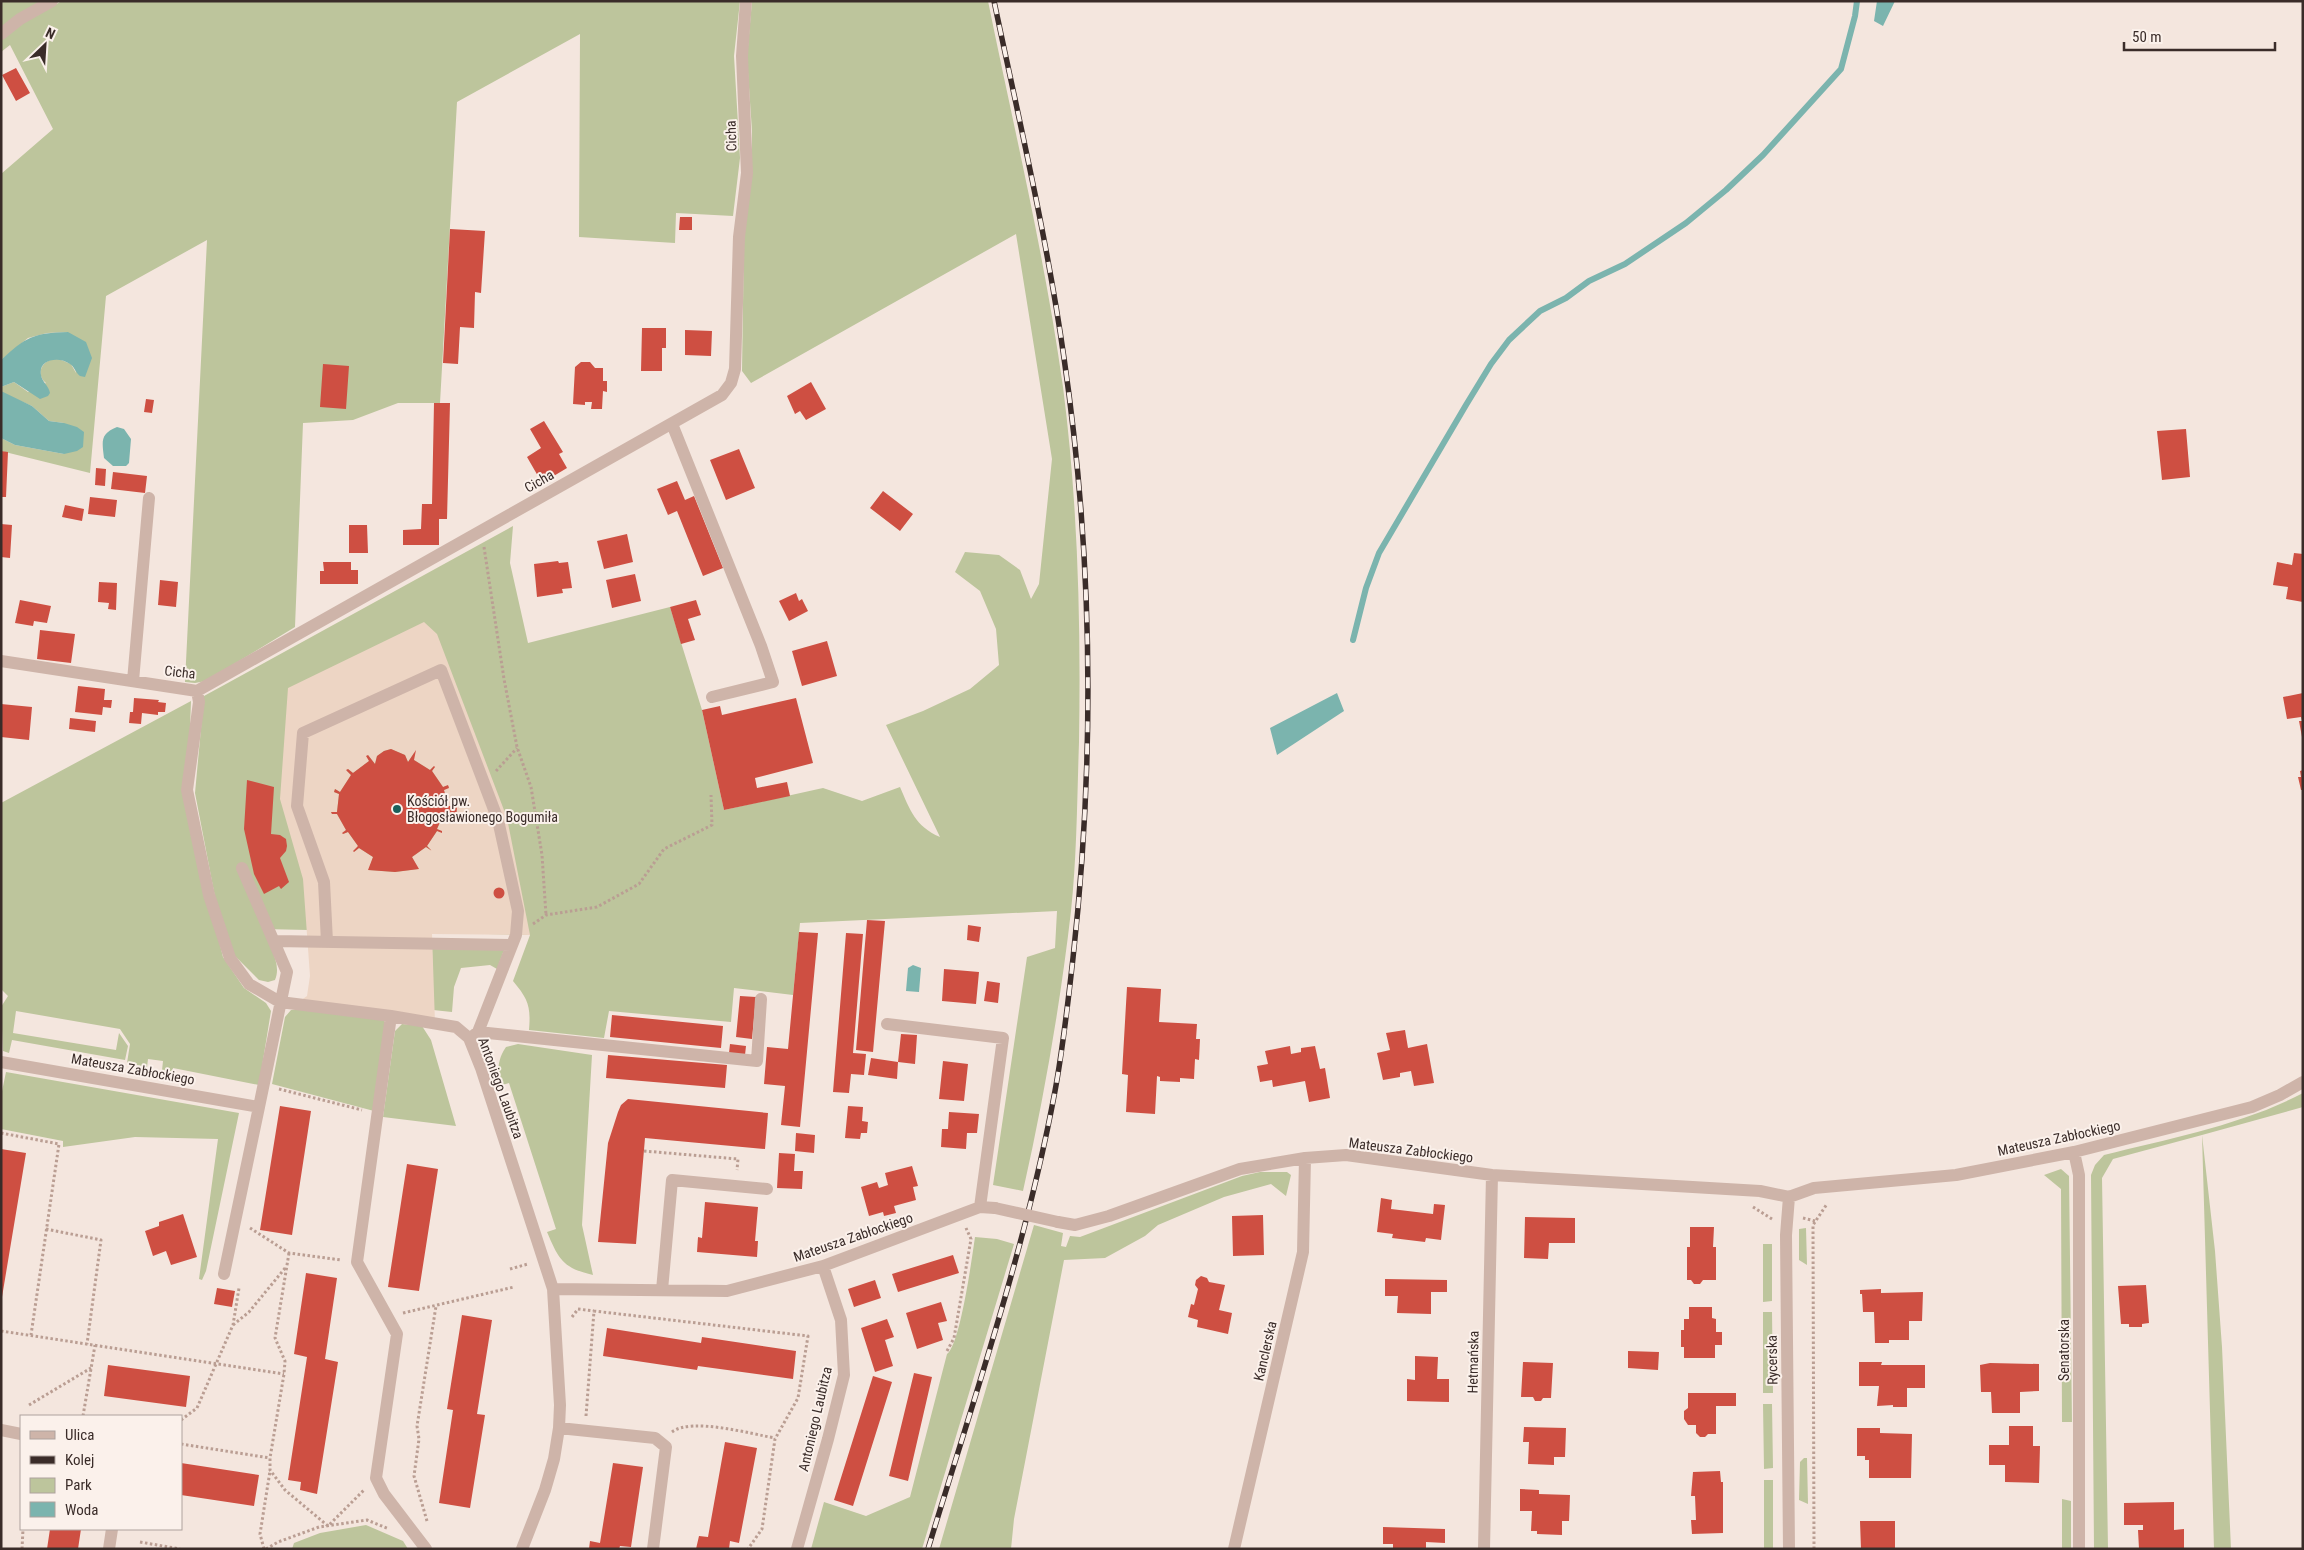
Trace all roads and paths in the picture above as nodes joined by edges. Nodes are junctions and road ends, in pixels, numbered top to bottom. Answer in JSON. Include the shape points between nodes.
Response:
{"nodes":[{"id":1,"x":52,"y":1,"type":"edge"},
{"id":2,"x":746,"y":1,"type":"edge"},
{"id":3,"x":1,"y":34,"type":"edge"},
{"id":4,"x":672,"y":424,"type":"junction"},
{"id":5,"x":150,"y":498,"type":"dead end"},
{"id":6,"x":481,"y":532,"type":"junction"},
{"id":7,"x":1,"y":660,"type":"edge"},
{"id":8,"x":133,"y":681,"type":"junction"},
{"id":9,"x":197,"y":691,"type":"junction"},
{"id":10,"x":712,"y":697,"type":"dead end"},
{"id":11,"x":517,"y":747,"type":"junction"},
{"id":12,"x":484,"y":784,"type":"junction"},
{"id":13,"x":711,"y":795,"type":"dead end"},
{"id":14,"x":242,"y":868,"type":"dead end"},
{"id":15,"x":546,"y":915,"type":"junction"},
{"id":16,"x":514,"y":940,"type":"junction"},
{"id":17,"x":275,"y":941,"type":"junction"},
{"id":18,"x":327,"y":942,"type":"junction"},
{"id":19,"x":761,"y":999,"type":"dead end"},
{"id":20,"x":280,"y":1002,"type":"junction"},
{"id":21,"x":392,"y":1016,"type":"junction"},
{"id":22,"x":888,"y":1024,"type":"dead end"},
{"id":23,"x":474,"y":1035,"type":"junction"},
{"id":24,"x":1,"y":1062,"type":"edge"},
{"id":25,"x":2303,"y":1082,"type":"edge"},
{"id":26,"x":263,"y":1086,"type":"junction"},
{"id":27,"x":259,"y":1107,"type":"junction"},
{"id":28,"x":378,"y":1114,"type":"junction"},
{"id":29,"x":1,"y":1133,"type":"edge"},
{"id":30,"x":644,"y":1151,"type":"dead end"},
{"id":31,"x":2074,"y":1152,"type":"junction"},
{"id":32,"x":1305,"y":1158,"type":"junction"},
{"id":33,"x":1492,"y":1175,"type":"junction"},
{"id":34,"x":736,"y":1186,"type":"junction"},
{"id":35,"x":1836,"y":1186,"type":"junction"},
{"id":36,"x":767,"y":1189,"type":"dead end"},
{"id":37,"x":1789,"y":1197,"type":"junction"},
{"id":38,"x":980,"y":1206,"type":"junction"},
{"id":39,"x":960,"y":1214,"type":"junction"},
{"id":40,"x":246,"y":1221,"type":"dead end"},
{"id":41,"x":46,"y":1229,"type":"junction"},
{"id":42,"x":290,"y":1253,"type":"junction"},
{"id":43,"x":357,"y":1262,"type":"junction"},
{"id":44,"x":288,"y":1265,"type":"junction"},
{"id":45,"x":823,"y":1266,"type":"junction"},
{"id":46,"x":224,"y":1274,"type":"dead end"},
{"id":47,"x":514,"y":1287,"type":"dead end"},
{"id":48,"x":239,"y":1288,"type":"dead end"},
{"id":49,"x":553,"y":1289,"type":"junction"},
{"id":50,"x":662,"y":1290,"type":"junction"},
{"id":51,"x":436,"y":1306,"type":"junction"},
{"id":52,"x":594,"y":1311,"type":"junction"},
{"id":53,"x":387,"y":1317,"type":"junction"},
{"id":54,"x":571,"y":1322,"type":"dead end"},
{"id":55,"x":233,"y":1325,"type":"junction"},
{"id":56,"x":1,"y":1331,"type":"edge"},
{"id":57,"x":31,"y":1335,"type":"junction"},
{"id":58,"x":87,"y":1344,"type":"junction"},
{"id":59,"x":94,"y":1345,"type":"junction"},
{"id":60,"x":947,"y":1351,"type":"dead end"},
{"id":61,"x":216,"y":1364,"type":"junction"},
{"id":62,"x":91,"y":1368,"type":"junction"},
{"id":63,"x":284,"y":1374,"type":"junction"},
{"id":64,"x":29,"y":1405,"type":"dead end"},
{"id":65,"x":83,"y":1415,"type":"edge"},
{"id":66,"x":182,"y":1419,"type":"edge"},
{"id":67,"x":559,"y":1428,"type":"junction"},
{"id":68,"x":1,"y":1430,"type":"edge"},
{"id":69,"x":585,"y":1430,"type":"junction"},
{"id":70,"x":20,"y":1434,"type":"edge"},
{"id":71,"x":775,"y":1438,"type":"junction"},
{"id":72,"x":659,"y":1441,"type":"junction"},
{"id":73,"x":182,"y":1444,"type":"edge"},
{"id":74,"x":270,"y":1458,"type":"junction"},
{"id":75,"x":270,"y":1470,"type":"junction"},
{"id":76,"x":376,"y":1478,"type":"junction"},
{"id":77,"x":328,"y":1526,"type":"junction"},
{"id":78,"x":428,"y":1526,"type":"dead end"},
{"id":79,"x":23,"y":1530,"type":"edge"},
{"id":80,"x":112,"y":1530,"type":"edge"},
{"id":81,"x":395,"y":1532,"type":"dead end"},
{"id":82,"x":140,"y":1542,"type":"dead end"},
{"id":83,"x":22,"y":1549,"type":"edge"},
{"id":84,"x":109,"y":1549,"type":"edge"},
{"id":85,"x":180,"y":1549,"type":"edge"},
{"id":86,"x":265,"y":1549,"type":"edge"},
{"id":87,"x":426,"y":1549,"type":"edge"},
{"id":88,"x":522,"y":1549,"type":"edge"},
{"id":89,"x":653,"y":1549,"type":"edge"},
{"id":90,"x":748,"y":1549,"type":"edge"},
{"id":91,"x":797,"y":1549,"type":"edge"},
{"id":92,"x":1234,"y":1549,"type":"edge"},
{"id":93,"x":1484,"y":1549,"type":"edge"},
{"id":94,"x":1789,"y":1549,"type":"edge"},
{"id":95,"x":1814,"y":1549,"type":"edge"},
{"id":96,"x":2080,"y":1549,"type":"edge"}],
"edges":[{"from":1,"to":3,"type":"street"},
{"from":2,"to":4,"type":"street","name":"Cicha","via":[[742,56],[747,173],[739,237],[735,368],[731,383],[722,395]]},
{"from":4,"to":6,"type":"street","name":"Cicha"},
{"from":4,"to":10,"type":"street","via":[[773,682]]},
{"from":5,"to":8,"type":"street"},
{"from":6,"to":9,"type":"street","name":"Cicha"},
{"from":6,"to":11,"type":"path"},
{"from":7,"to":8,"type":"street","name":"Cicha"},
{"from":8,"to":9,"type":"street","name":"Cicha"},
{"from":9,"to":20,"type":"street","name":"Antoniego Laubitza","via":[[199,702],[187,790],[209,895],[230,958],[249,984]]},
{"from":11,"to":12,"type":"path"},
{"from":11,"to":15,"type":"path","via":[[531,786],[542,855]]},
{"from":12,"to":16,"type":"street","via":[[498,820],[518,911]]},
{"from":12,"to":18,"type":"street","via":[[441,670],[303,733],[297,806],[324,882]]},
{"from":13,"to":15,"type":"path","via":[[712,825],[664,849],[639,884],[597,907]]},
{"from":14,"to":17,"type":"street"},
{"from":15,"to":16,"type":"path"},
{"from":16,"to":18,"type":"street"},
{"from":16,"to":23,"type":"street"},
{"from":17,"to":18,"type":"street"},
{"from":17,"to":20,"type":"street","via":[[287,972]]},
{"from":19,"to":23,"type":"street","via":[[757,1061]]},
{"from":20,"to":21,"type":"street","name":"Antoniego Laubitza"},
{"from":20,"to":26,"type":"street"},
{"from":21,"to":23,"type":"street","name":"Antoniego Laubitza","via":[[456,1027]]},
{"from":21,"to":28,"type":"street"},
{"from":22,"to":38,"type":"street","via":[[1004,1038]]},
{"from":23,"to":49,"type":"street","name":"Antoniego Laubitza"},
{"from":24,"to":27,"type":"street","name":"Mateusza Zabłockiego"},
{"from":25,"to":31,"type":"street","name":"Mateusza Zabłockiego","via":[[2252,1106]]},
{"from":26,"to":27,"type":"street"},
{"from":26,"to":28,"type":"path"},
{"from":27,"to":46,"type":"street"},
{"from":28,"to":43,"type":"street"},
{"from":29,"to":41,"type":"path","via":[[59,1144]]},
{"from":30,"to":34,"type":"path","via":[[738,1158]]},
{"from":31,"to":35,"type":"street","name":"Mateusza Zabłockiego","via":[[1956,1175]]},
{"from":31,"to":96,"type":"street","name":"Senatorska","via":[[2079,1175]]},
{"from":32,"to":33,"type":"street","name":"Mateusza Zabłockiego","via":[[1346,1155]]},
{"from":32,"to":38,"type":"street","name":"Mateusza Zabłockiego","bridge":true,"via":[[1240,1169],[1075,1225]]},
{"from":32,"to":92,"type":"street","name":"Kanclerska","via":[[1303,1252]]},
{"from":33,"to":37,"type":"street","name":"Mateusza Zabłockiego","via":[[1760,1191]]},
{"from":33,"to":93,"type":"street","name":"Hetmańska"},
{"from":34,"to":36,"type":"street"},
{"from":34,"to":50,"type":"street","via":[[672,1180]]},
{"from":35,"to":37,"type":"street","name":"Mateusza Zabłockiego","via":[[1814,1188]]},
{"from":35,"to":95,"type":"path","via":[[1836,1191],[1813,1225]]},
{"from":37,"to":94,"type":"street","name":"Rycerska","via":[[1786,1235]]},
{"from":38,"to":39,"type":"street","name":"Mateusza Zabłockiego"},
{"from":39,"to":45,"type":"street","name":"Mateusza Zabłockiego"},
{"from":39,"to":60,"type":"path","via":[[971,1239],[954,1338]]},
{"from":40,"to":42,"type":"path","via":[[248,1226]]},
{"from":41,"to":57,"type":"path"},
{"from":41,"to":58,"type":"path","via":[[101,1240]]},
{"from":42,"to":43,"type":"path"},
{"from":42,"to":44,"type":"path"},
{"from":43,"to":53,"type":"street"},
{"from":44,"to":55,"type":"path","via":[[249,1312]]},
{"from":44,"to":63,"type":"path","via":[[276,1338],[285,1361]]},
{"from":45,"to":50,"type":"street","name":"Mateusza Zabłockiego","via":[[727,1291]]},
{"from":45,"to":91,"type":"street","name":"Antoniego Laubitza","via":[[841,1320],[844,1375]]},
{"from":47,"to":51,"type":"path"},
{"from":48,"to":55,"type":"path"},
{"from":49,"to":50,"type":"street","name":"Mateusza Zabłockiego"},
{"from":49,"to":67,"type":"street","name":"Antoniego Laubitza"},
{"from":51,"to":53,"type":"path"},
{"from":51,"to":78,"type":"path","via":[[417,1426],[419,1439],[414,1476]]},
{"from":52,"to":54,"type":"path","via":[[578,1308]]},
{"from":52,"to":69,"type":"path"},
{"from":52,"to":71,"type":"path","via":[[808,1336],[798,1398]]},
{"from":53,"to":76,"type":"street","via":[[397,1334]]},
{"from":55,"to":61,"type":"path"},
{"from":56,"to":57,"type":"path"},
{"from":57,"to":58,"type":"path"},
{"from":58,"to":59,"type":"path"},
{"from":59,"to":61,"type":"path"},
{"from":59,"to":62,"type":"path"},
{"from":61,"to":63,"type":"path"},
{"from":61,"to":66,"type":"path","via":[[197,1408]]},
{"from":62,"to":64,"type":"path"},
{"from":62,"to":65,"type":"path"},
{"from":63,"to":74,"type":"path"},
{"from":67,"to":69,"type":"street"},
{"from":67,"to":88,"type":"street","name":"Antoniego Laubitza","via":[[545,1490]]},
{"from":68,"to":70,"type":"street"},
{"from":69,"to":72,"type":"street","via":[[636,1435]]},
{"from":71,"to":72,"type":"path","via":[[694,1425],[677,1428]]},
{"from":71,"to":90,"type":"path","via":[[762,1529]]},
{"from":72,"to":89,"type":"street","via":[[666,1447]]},
{"from":73,"to":74,"type":"path"},
{"from":74,"to":75,"type":"path"},
{"from":75,"to":77,"type":"path","via":[[285,1490]]},
{"from":75,"to":86,"type":"path","via":[[260,1534]]},
{"from":76,"to":77,"type":"path"},
{"from":76,"to":87,"type":"street","via":[[384,1494]]},
{"from":77,"to":81,"type":"path","via":[[367,1520]]},
{"from":77,"to":86,"type":"path"},
{"from":79,"to":83,"type":"path"},
{"from":80,"to":84,"type":"street"},
{"from":82,"to":85,"type":"path"}]}
